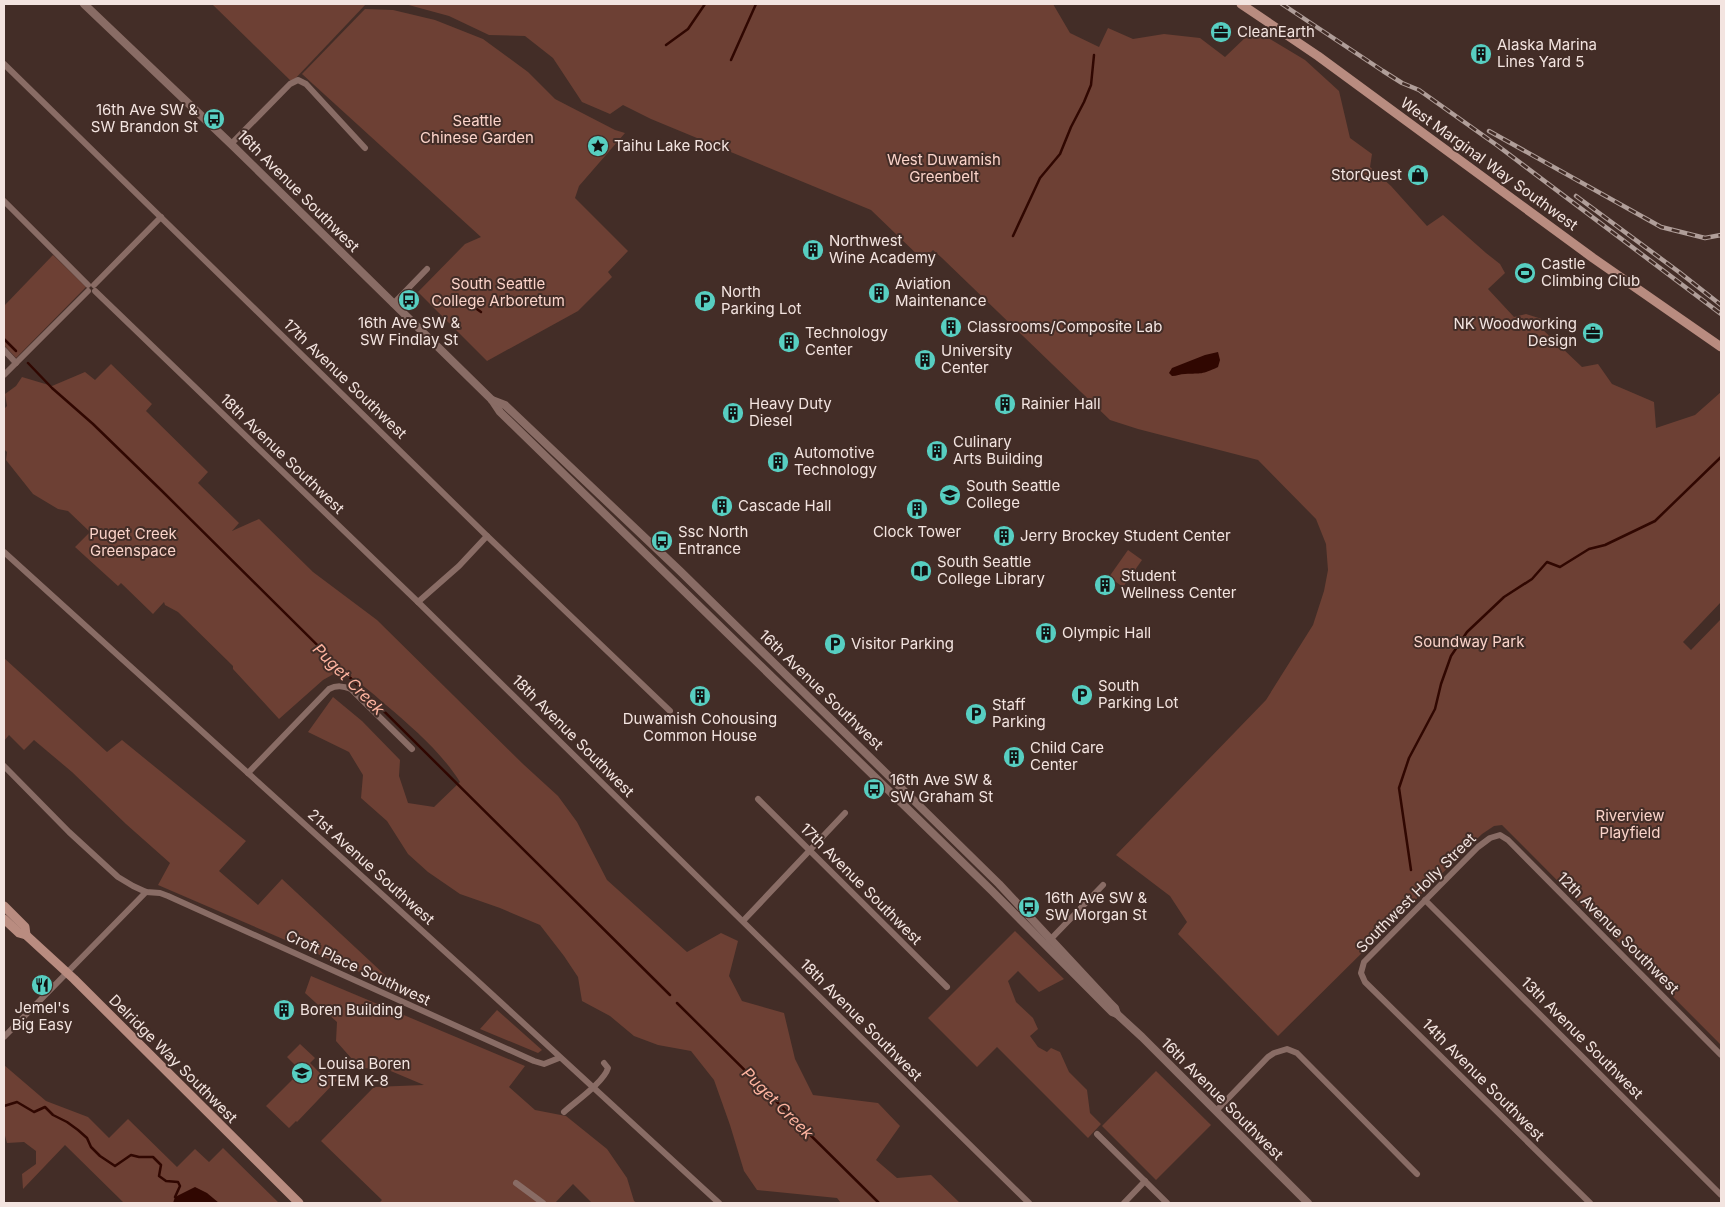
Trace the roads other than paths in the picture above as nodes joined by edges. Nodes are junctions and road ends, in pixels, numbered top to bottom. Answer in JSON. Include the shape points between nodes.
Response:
{"nodes":[{"id":1,"x":84,"y":4,"type":"edge"},
{"id":2,"x":1241,"y":4,"type":"edge"},
{"id":3,"x":4,"y":64,"type":"edge"},
{"id":4,"x":231,"y":144,"type":"junction"},
{"id":5,"x":365,"y":148,"type":"dead end"},
{"id":6,"x":4,"y":201,"type":"edge"},
{"id":7,"x":161,"y":217,"type":"junction"},
{"id":8,"x":426,"y":269,"type":"dead end"},
{"id":9,"x":91,"y":288,"type":"junction"},
{"id":10,"x":393,"y":304,"type":"junction"},
{"id":11,"x":1721,"y":347,"type":"edge"},
{"id":12,"x":4,"y":350,"type":"edge"},
{"id":13,"x":16,"y":363,"type":"junction"},
{"id":14,"x":4,"y":375,"type":"edge"},
{"id":15,"x":492,"y":400,"type":"junction"},
{"id":16,"x":488,"y":536,"type":"junction"},
{"id":17,"x":4,"y":552,"type":"edge"},
{"id":18,"x":418,"y":602,"type":"junction"},
{"id":19,"x":670,"y":711,"type":"dead end"},
{"id":20,"x":412,"y":749,"type":"dead end"},
{"id":21,"x":4,"y":766,"type":"edge"},
{"id":22,"x":248,"y":773,"type":"junction"},
{"id":23,"x":758,"y":799,"type":"dead end"},
{"id":24,"x":845,"y":813,"type":"dead end"},
{"id":25,"x":1494,"y":836,"type":"joint"},
{"id":26,"x":810,"y":850,"type":"junction"},
{"id":27,"x":1103,"y":886,"type":"dead end"},
{"id":28,"x":146,"y":892,"type":"junction"},
{"id":29,"x":1425,"y":900,"type":"junction"},
{"id":30,"x":4,"y":906,"type":"edge"},
{"id":31,"x":4,"y":918,"type":"edge"},
{"id":32,"x":743,"y":921,"type":"junction"},
{"id":33,"x":26,"y":935,"type":"junction"},
{"id":34,"x":1048,"y":941,"type":"junction"},
{"id":35,"x":1361,"y":972,"type":"joint"},
{"id":36,"x":68,"y":973,"type":"junction"},
{"id":37,"x":947,"y":987,"type":"dead end"},
{"id":38,"x":4,"y":1037,"type":"edge"},
{"id":39,"x":1721,"y":1055,"type":"edge"},
{"id":40,"x":559,"y":1058,"type":"junction"},
{"id":41,"x":604,"y":1063,"type":"dead end"},
{"id":42,"x":592,"y":1087,"type":"junction"},
{"id":43,"x":1216,"y":1111,"type":"junction"},
{"id":44,"x":564,"y":1112,"type":"dead end"},
{"id":45,"x":1097,"y":1134,"type":"dead end"},
{"id":46,"x":1417,"y":1174,"type":"dead end"},
{"id":47,"x":1144,"y":1181,"type":"junction"},
{"id":48,"x":516,"y":1183,"type":"dead end"},
{"id":49,"x":1721,"y":1194,"type":"edge"},
{"id":50,"x":299,"y":1203,"type":"edge"},
{"id":51,"x":542,"y":1203,"type":"edge"},
{"id":52,"x":719,"y":1203,"type":"edge"},
{"id":53,"x":1029,"y":1203,"type":"edge"},
{"id":54,"x":1124,"y":1203,"type":"edge"},
{"id":55,"x":1167,"y":1203,"type":"edge"},
{"id":56,"x":1308,"y":1203,"type":"edge"},
{"id":57,"x":1590,"y":1203,"type":"edge"}],
"edges":[{"from":1,"to":4,"type":"street","name":"16th Avenue Southwest"},
{"from":2,"to":11,"type":"main road","name":"West Marginal Way Southwest"},
{"from":3,"to":7,"type":"street","name":"17th Avenue Southwest"},
{"from":4,"to":5,"type":"street","via":[[290,84],[298,80],[306,84]]},
{"from":4,"to":10,"type":"street","name":"16th Avenue Southwest"},
{"from":6,"to":9,"type":"street","name":"18th Avenue Southwest"},
{"from":7,"to":9,"type":"street"},
{"from":7,"to":16,"type":"street","name":"17th Avenue Southwest"},
{"from":8,"to":10,"type":"street"},
{"from":9,"to":13,"type":"street"},
{"from":9,"to":18,"type":"street","name":"18th Avenue Southwest"},
{"from":10,"to":15,"type":"street","name":"16th Avenue Southwest"},
{"from":12,"to":13,"type":"street"},
{"from":13,"to":14,"type":"street"},
{"from":15,"to":34,"type":"street","name":"16th Avenue Southwest","via":[[541,453]]},
{"from":15,"to":34,"type":"street","name":"16th Avenue Southwest","via":[[505,405],[680,571],[999,884]]},
{"from":16,"to":18,"type":"street"},
{"from":16,"to":19,"type":"street","name":"17th Avenue Southwest"},
{"from":17,"to":22,"type":"street","name":"21st Avenue Southwest"},
{"from":18,"to":32,"type":"street","name":"18th Avenue Southwest"},
{"from":20,"to":22,"type":"street","via":[[351,690],[334,686]]},
{"from":21,"to":28,"type":"street","name":"Croft Place Southwest","via":[[108,868],[125,882]]},
{"from":22,"to":40,"type":"street","name":"21st Avenue Southwest"},
{"from":23,"to":26,"type":"street","name":"17th Avenue Southwest"},
{"from":24,"to":26,"type":"street"},
{"from":25,"to":29,"type":"street","name":"Southwest Holly Street","via":[[1478,847]]},
{"from":25,"to":39,"type":"street","name":"12th Avenue Southwest","via":[[1500,835],[1508,840]]},
{"from":26,"to":32,"type":"street"},
{"from":26,"to":37,"type":"street","name":"17th Avenue Southwest"},
{"from":27,"to":34,"type":"street"},
{"from":28,"to":36,"type":"street"},
{"from":28,"to":40,"type":"street","name":"Croft Place Southwest","via":[[168,896],[534,1061],[544,1064]]},
{"from":29,"to":35,"type":"street","name":"Southwest Holly Street","via":[[1364,962]]},
{"from":29,"to":49,"type":"street","name":"13th Avenue Southwest"},
{"from":30,"to":33,"type":"main road","name":"Delridge Way Southwest","via":[[25,927]]},
{"from":31,"to":33,"type":"main road","name":"Delridge Way Southwest","via":[[19,933]]},
{"from":32,"to":53,"type":"street","name":"18th Avenue Southwest"},
{"from":33,"to":36,"type":"main road","name":"Delridge Way Southwest"},
{"from":34,"to":43,"type":"street","name":"16th Avenue Southwest","via":[[1112,1012]]},
{"from":35,"to":57,"type":"street","name":"14th Avenue Southwest","via":[[1365,982]]},
{"from":36,"to":38,"type":"street"},
{"from":36,"to":50,"type":"main road","name":"Delridge Way Southwest"},
{"from":40,"to":42,"type":"street","name":"21st Avenue Southwest"},
{"from":41,"to":42,"type":"street","via":[[607,1072]]},
{"from":42,"to":44,"type":"street"},
{"from":42,"to":52,"type":"street","name":"21st Avenue Southwest"},
{"from":43,"to":46,"type":"street","via":[[1268,1057],[1281,1050],[1291,1050]]},
{"from":43,"to":56,"type":"street","name":"16th Avenue Southwest"},
{"from":45,"to":47,"type":"street"},
{"from":47,"to":54,"type":"street"},
{"from":47,"to":55,"type":"street"},
{"from":48,"to":51,"type":"street"}]}
